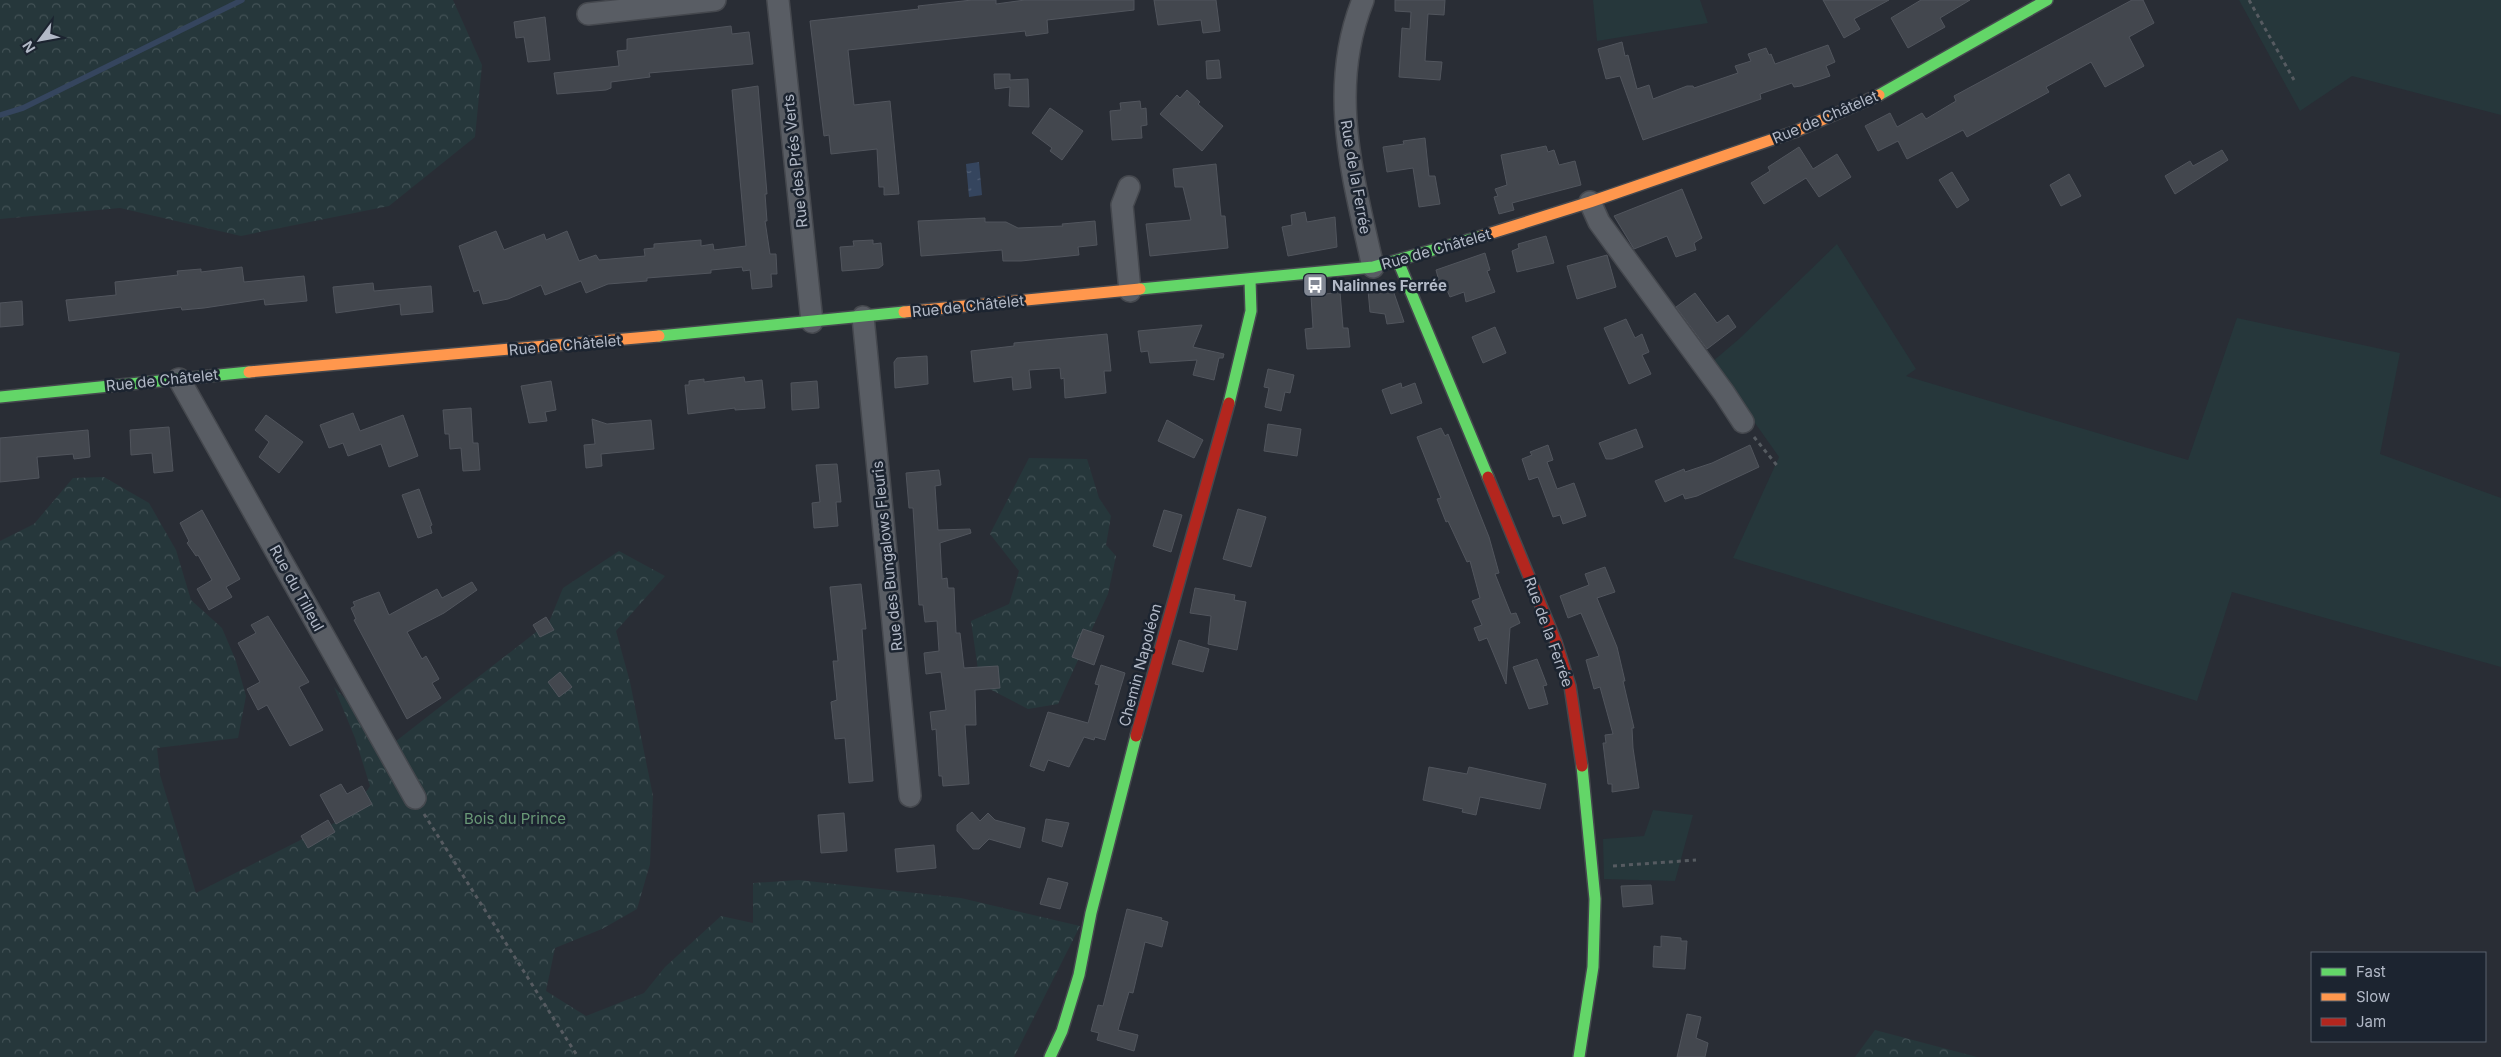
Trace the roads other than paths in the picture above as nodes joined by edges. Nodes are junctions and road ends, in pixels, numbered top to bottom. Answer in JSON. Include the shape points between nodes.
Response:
{"nodes":[{"id":1,"x":715,"y":0,"type":"edge"},
{"id":2,"x":778,"y":0,"type":"edge"},
{"id":3,"x":1363,"y":0,"type":"edge"},
{"id":4,"x":2047,"y":0,"type":"edge"},
{"id":5,"x":588,"y":14,"type":"dead end"},
{"id":6,"x":1129,"y":186,"type":"dead end"},
{"id":7,"x":1590,"y":202,"type":"junction"},
{"id":8,"x":1398,"y":261,"type":"junction"},
{"id":9,"x":1373,"y":266,"type":"junction"},
{"id":10,"x":1250,"y":280,"type":"junction"},
{"id":11,"x":1130,"y":291,"type":"junction"},
{"id":12,"x":864,"y":317,"type":"junction"},
{"id":13,"x":812,"y":322,"type":"junction"},
{"id":14,"x":179,"y":379,"type":"junction"},
{"id":15,"x":0,"y":396,"type":"edge"},
{"id":16,"x":1743,"y":422,"type":"road end"},
{"id":17,"x":910,"y":796,"type":"dead end"},
{"id":18,"x":415,"y":798,"type":"road end"},
{"id":19,"x":1050,"y":1057,"type":"edge"},
{"id":20,"x":1579,"y":1057,"type":"edge"}],
"edges":[{"from":1,"to":5,"type":"street"},
{"from":2,"to":13,"type":"street","name":"Rue des Prés Verts"},
{"from":3,"to":9,"type":"street","name":"Rue de la Ferrée","via":[[1349,45],[1343,92],[1352,170]]},
{"from":4,"to":7,"type":"street","name":"Rue de Châtelet","via":[[1837,115]]},
{"from":6,"to":11,"type":"street","via":[[1122,205]]},
{"from":7,"to":8,"type":"street","name":"Rue de Châtelet"},
{"from":7,"to":16,"type":"street","via":[[1599,222]]},
{"from":8,"to":9,"type":"street","name":"Rue de Châtelet"},
{"from":8,"to":20,"type":"street","name":"Rue de la Ferrée","via":[[1556,642],[1570,686],[1579,734],[1595,899],[1593,966]]},
{"from":9,"to":10,"type":"street","name":"Rue de Châtelet"},
{"from":10,"to":11,"type":"street","name":"Rue de Châtelet"},
{"from":10,"to":19,"type":"street","name":"Chemin Napoléon","via":[[1250,311],[1223,430],[1145,702],[1091,912],[1079,975],[1062,1031]]},
{"from":11,"to":12,"type":"street","name":"Rue de Châtelet"},
{"from":12,"to":13,"type":"street","name":"Rue de Châtelet"},
{"from":12,"to":17,"type":"street","name":"Rue des Bungalows Fleuris"},
{"from":13,"to":14,"type":"street","name":"Rue de Châtelet"},
{"from":14,"to":15,"type":"street","name":"Rue de Châtelet"},
{"from":14,"to":18,"type":"street","name":"Rue du Tilleul"}]}
